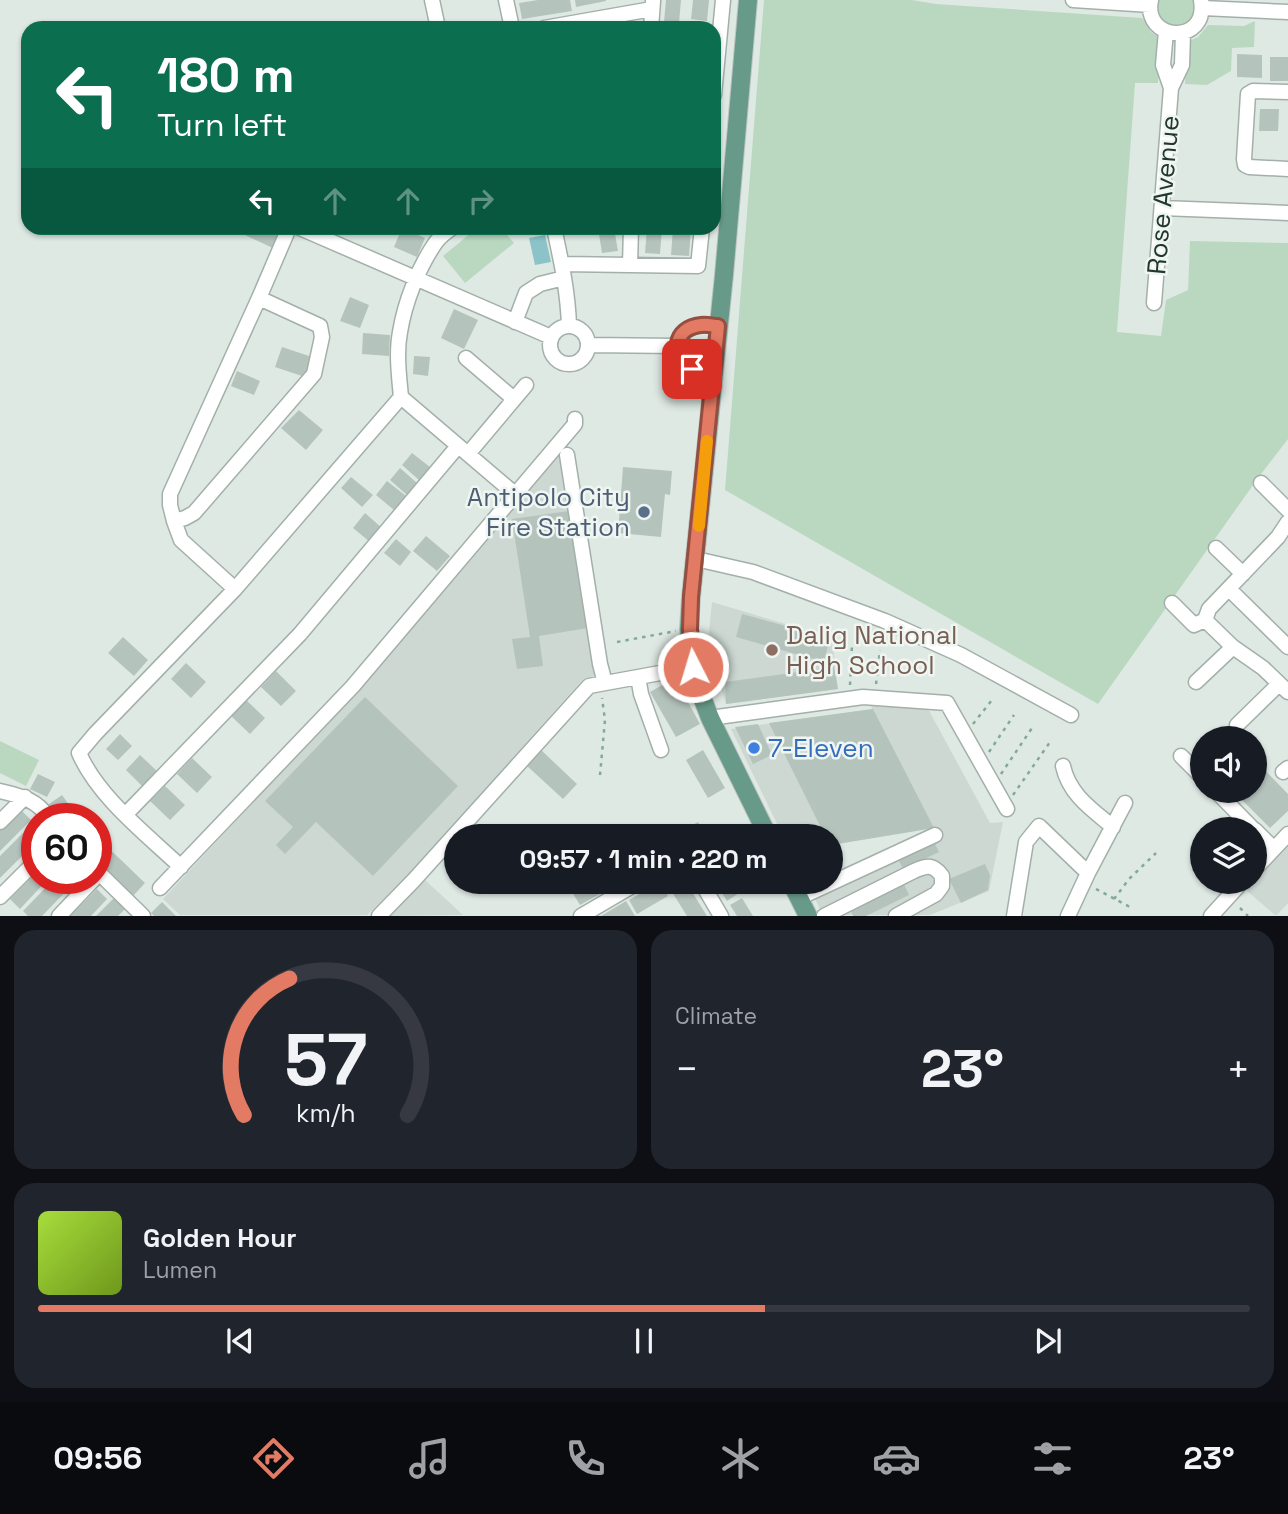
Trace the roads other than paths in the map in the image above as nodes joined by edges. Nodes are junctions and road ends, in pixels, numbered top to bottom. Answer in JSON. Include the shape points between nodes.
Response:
{"nodes":[{"id":1,"x":432,"y":0,"type":"edge"},
{"id":2,"x":506,"y":0,"type":"edge"},
{"id":3,"x":723,"y":0,"type":"edge"},
{"id":4,"x":748,"y":0,"type":"edge"},
{"id":5,"x":1073,"y":0,"type":"edge"},
{"id":6,"x":1151,"y":3,"type":"edge"},
{"id":7,"x":653,"y":4,"type":"edge"},
{"id":8,"x":1202,"y":4,"type":"edge"},
{"id":9,"x":1288,"y":12,"type":"edge"},
{"id":10,"x":436,"y":21,"type":"edge"},
{"id":11,"x":510,"y":21,"type":"edge"},
{"id":12,"x":576,"y":21,"type":"edge"},
{"id":13,"x":721,"y":21,"type":"edge"},
{"id":14,"x":1166,"y":31,"type":"junction"},
{"id":15,"x":1183,"y":33,"type":"junction"},
{"id":16,"x":1171,"y":88,"type":"junction"},
{"id":17,"x":1288,"y":92,"type":"edge"},
{"id":18,"x":1288,"y":169,"type":"edge"},
{"id":19,"x":1162,"y":208,"type":"junction"},
{"id":20,"x":1288,"y":213,"type":"edge"},
{"id":21,"x":286,"y":235,"type":"edge"},
{"id":22,"x":316,"y":235,"type":"edge"},
{"id":23,"x":444,"y":235,"type":"edge"},
{"id":24,"x":555,"y":235,"type":"edge"},
{"id":25,"x":631,"y":235,"type":"edge"},
{"id":26,"x":701,"y":235,"type":"edge"},
{"id":27,"x":631,"y":265,"type":"junction"},
{"id":28,"x":563,"y":271,"type":"junction"},
{"id":29,"x":416,"y":278,"type":"junction"},
{"id":30,"x":259,"y":299,"type":"junction"},
{"id":31,"x":1154,"y":303,"type":"dead end"},
{"id":32,"x":515,"y":321,"type":"junction"},
{"id":33,"x":569,"y":326,"type":"junction"},
{"id":34,"x":718,"y":326,"type":"junction"},
{"id":35,"x":551,"y":337,"type":"junction"},
{"id":36,"x":588,"y":345,"type":"junction"},
{"id":37,"x":677,"y":346,"type":"junction"},
{"id":38,"x":466,"y":358,"type":"dead end"},
{"id":39,"x":714,"y":373,"type":"junction"},
{"id":40,"x":526,"y":385,"type":"dead end"},
{"id":41,"x":401,"y":397,"type":"junction"},
{"id":42,"x":514,"y":399,"type":"junction"},
{"id":43,"x":575,"y":419,"type":"dead end"},
{"id":44,"x":463,"y":450,"type":"junction"},
{"id":45,"x":567,"y":455,"type":"dead end"},
{"id":46,"x":1261,"y":483,"type":"dead end"},
{"id":47,"x":516,"y":495,"type":"junction"},
{"id":48,"x":1288,"y":510,"type":"edge"},
{"id":49,"x":174,"y":521,"type":"junction"},
{"id":50,"x":1288,"y":522,"type":"edge"},
{"id":51,"x":1283,"y":542,"type":"edge"},
{"id":52,"x":1216,"y":548,"type":"dead end"},
{"id":53,"x":696,"y":559,"type":"junction"},
{"id":54,"x":1243,"y":574,"type":"junction"},
{"id":55,"x":235,"y":589,"type":"junction"},
{"id":56,"x":1229,"y":589,"type":"junction"},
{"id":57,"x":1172,"y":603,"type":"dead end"},
{"id":58,"x":1205,"y":620,"type":"junction"},
{"id":59,"x":1233,"y":646,"type":"junction"},
{"id":60,"x":1288,"y":647,"type":"edge"},
{"id":61,"x":693,"y":667,"type":"junction"},
{"id":62,"x":638,"y":677,"type":"junction"},
{"id":63,"x":1196,"y":682,"type":"dead end"},
{"id":64,"x":602,"y":683,"type":"junction"},
{"id":65,"x":1284,"y":688,"type":"edge"},
{"id":66,"x":1071,"y":715,"type":"dead end"},
{"id":67,"x":710,"y":718,"type":"junction"},
{"id":68,"x":1237,"y":725,"type":"dead end"},
{"id":69,"x":661,"y":750,"type":"dead end"},
{"id":70,"x":1181,"y":756,"type":"dead end"},
{"id":71,"x":1190,"y":765,"type":"edge"},
{"id":72,"x":1063,"y":766,"type":"dead end"},
{"id":73,"x":0,"y":791,"type":"edge"},
{"id":74,"x":25,"y":797,"type":"junction"},
{"id":75,"x":35,"y":803,"type":"edge"},
{"id":76,"x":1125,"y":803,"type":"dead end"},
{"id":77,"x":1228,"y":803,"type":"edge"},
{"id":78,"x":1006,"y":807,"type":"road end"},
{"id":79,"x":125,"y":814,"type":"junction"},
{"id":80,"x":1241,"y":817,"type":"edge"},
{"id":81,"x":0,"y":822,"type":"edge"},
{"id":82,"x":762,"y":824,"type":"edge"},
{"id":83,"x":1113,"y":827,"type":"junction"},
{"id":84,"x":1288,"y":834,"type":"edge"},
{"id":85,"x":935,"y":835,"type":"dead end"},
{"id":86,"x":1267,"y":843,"type":"edge"},
{"id":87,"x":1273,"y":849,"type":"junction"},
{"id":88,"x":1267,"y":856,"type":"edge"},
{"id":89,"x":181,"y":867,"type":"junction"},
{"id":90,"x":843,"y":871,"type":"edge"},
{"id":91,"x":21,"y":876,"type":"edge"},
{"id":92,"x":1086,"y":878,"type":"junction"},
{"id":93,"x":160,"y":888,"type":"dead end"},
{"id":94,"x":112,"y":889,"type":"edge"},
{"id":95,"x":79,"y":894,"type":"edge"},
{"id":96,"x":618,"y":894,"type":"edge"},
{"id":97,"x":708,"y":894,"type":"edge"},
{"id":98,"x":797,"y":894,"type":"edge"},
{"id":99,"x":1231,"y":894,"type":"edge"},
{"id":100,"x":0,"y":897,"type":"edge"},
{"id":101,"x":59,"y":915,"type":"edge"},
{"id":102,"x":141,"y":915,"type":"edge"},
{"id":103,"x":379,"y":915,"type":"edge"},
{"id":104,"x":581,"y":915,"type":"edge"},
{"id":105,"x":721,"y":915,"type":"edge"},
{"id":106,"x":808,"y":915,"type":"edge"},
{"id":107,"x":824,"y":915,"type":"edge"},
{"id":108,"x":896,"y":915,"type":"edge"},
{"id":109,"x":1014,"y":915,"type":"edge"},
{"id":110,"x":1068,"y":915,"type":"edge"},
{"id":111,"x":1211,"y":915,"type":"edge"}],
"edges":[{"from":1,"to":10,"type":"street"},
{"from":2,"to":11,"type":"street"},
{"from":3,"to":13,"type":"street"},
{"from":4,"to":34,"type":"main road"},
{"from":5,"to":6,"type":"street"},
{"from":6,"to":14,"type":"street","via":[[1154,21]]},
{"from":7,"to":12,"type":"street"},
{"from":8,"to":9,"type":"street"},
{"from":8,"to":15,"type":"street","via":[[1197,24]]},
{"from":14,"to":15,"type":"street"},
{"from":14,"to":16,"type":"street","via":[[1163,65]]},
{"from":15,"to":16,"type":"street","via":[[1182,65]]},
{"from":16,"to":19,"type":"street","name":"Rose Avenue"},
{"from":17,"to":18,"type":"street","via":[[1248,94],[1244,159],[1250,167]]},
{"from":19,"to":20,"type":"street"},
{"from":19,"to":31,"type":"street","name":"Rose Avenue"},
{"from":21,"to":30,"type":"street"},
{"from":22,"to":29,"type":"street"},
{"from":23,"to":29,"type":"street"},
{"from":24,"to":28,"type":"street"},
{"from":25,"to":27,"type":"street"},
{"from":26,"to":27,"type":"street","via":[[698,266]]},
{"from":27,"to":28,"type":"street"},
{"from":28,"to":32,"type":"street","via":[[526,293]]},
{"from":28,"to":33,"type":"street"},
{"from":29,"to":32,"type":"street"},
{"from":29,"to":41,"type":"street","via":[[400,333]]},
{"from":30,"to":49,"type":"street","via":[[170,494]]},
{"from":30,"to":49,"type":"street","via":[[320,326],[314,374],[194,513]]},
{"from":32,"to":35,"type":"street"},
{"from":33,"to":35,"type":"street"},
{"from":33,"to":36,"type":"street","via":[[581,330]]},
{"from":34,"to":37,"type":"street","via":[[687,330]]},
{"from":34,"to":39,"type":"main road"},
{"from":35,"to":36,"type":"street","via":[[551,352],[565,364],[583,358]]},
{"from":36,"to":37,"type":"street"},
{"from":37,"to":39,"type":"street","via":[[686,365]]},
{"from":38,"to":42,"type":"street"},
{"from":39,"to":53,"type":"main road"},
{"from":40,"to":42,"type":"street"},
{"from":41,"to":44,"type":"street"},
{"from":41,"to":55,"type":"street"},
{"from":42,"to":44,"type":"street"},
{"from":43,"to":47,"type":"street"},
{"from":44,"to":47,"type":"street"},
{"from":44,"to":79,"type":"street","via":[[300,634]]},
{"from":45,"to":64,"type":"street"},
{"from":46,"to":48,"type":"street"},
{"from":47,"to":89,"type":"street","via":[[353,686]]},
{"from":49,"to":55,"type":"street","via":[[181,540]]},
{"from":50,"to":51,"type":"street"},
{"from":51,"to":54,"type":"street"},
{"from":52,"to":54,"type":"street"},
{"from":53,"to":61,"type":"main road","via":[[690,629]]},
{"from":53,"to":66,"type":"street","via":[[753,572],[885,621],[961,655]]},
{"from":54,"to":56,"type":"street"},
{"from":55,"to":79,"type":"street","via":[[79,753],[104,792]]},
{"from":56,"to":58,"type":"street","via":[[1209,609]]},
{"from":56,"to":60,"type":"street"},
{"from":57,"to":58,"type":"street","via":[[1194,625]]},
{"from":58,"to":59,"type":"street"},
{"from":59,"to":63,"type":"street"},
{"from":59,"to":65,"type":"street"},
{"from":61,"to":62,"type":"street"},
{"from":61,"to":67,"type":"main road"},
{"from":62,"to":64,"type":"street"},
{"from":62,"to":69,"type":"street"},
{"from":64,"to":103,"type":"street","via":[[589,686]]},
{"from":65,"to":68,"type":"street"},
{"from":67,"to":78,"type":"street","via":[[849,699],[947,703]]},
{"from":67,"to":82,"type":"main road"},
{"from":70,"to":71,"type":"street"},
{"from":72,"to":83,"type":"street","via":[[1070,787]]},
{"from":73,"to":74,"type":"street"},
{"from":74,"to":75,"type":"street"},
{"from":74,"to":81,"type":"street"},
{"from":76,"to":83,"type":"street"},
{"from":77,"to":80,"type":"street"},
{"from":79,"to":89,"type":"street"},
{"from":83,"to":92,"type":"street"},
{"from":84,"to":87,"type":"street"},
{"from":85,"to":90,"type":"street"},
{"from":86,"to":87,"type":"street"},
{"from":87,"to":88,"type":"street"},
{"from":89,"to":93,"type":"street"},
{"from":91,"to":100,"type":"street"},
{"from":92,"to":109,"type":"street","via":[[1039,826],[1026,842]]},
{"from":92,"to":110,"type":"street"},
{"from":94,"to":102,"type":"street"},
{"from":95,"to":101,"type":"street"},
{"from":96,"to":104,"type":"street"},
{"from":97,"to":105,"type":"street"},
{"from":98,"to":106,"type":"main road"},
{"from":99,"to":111,"type":"street"},
{"from":107,"to":108,"type":"street","via":[[914,871],[929,866],[937,869],[942,886],[936,894]]}]}
